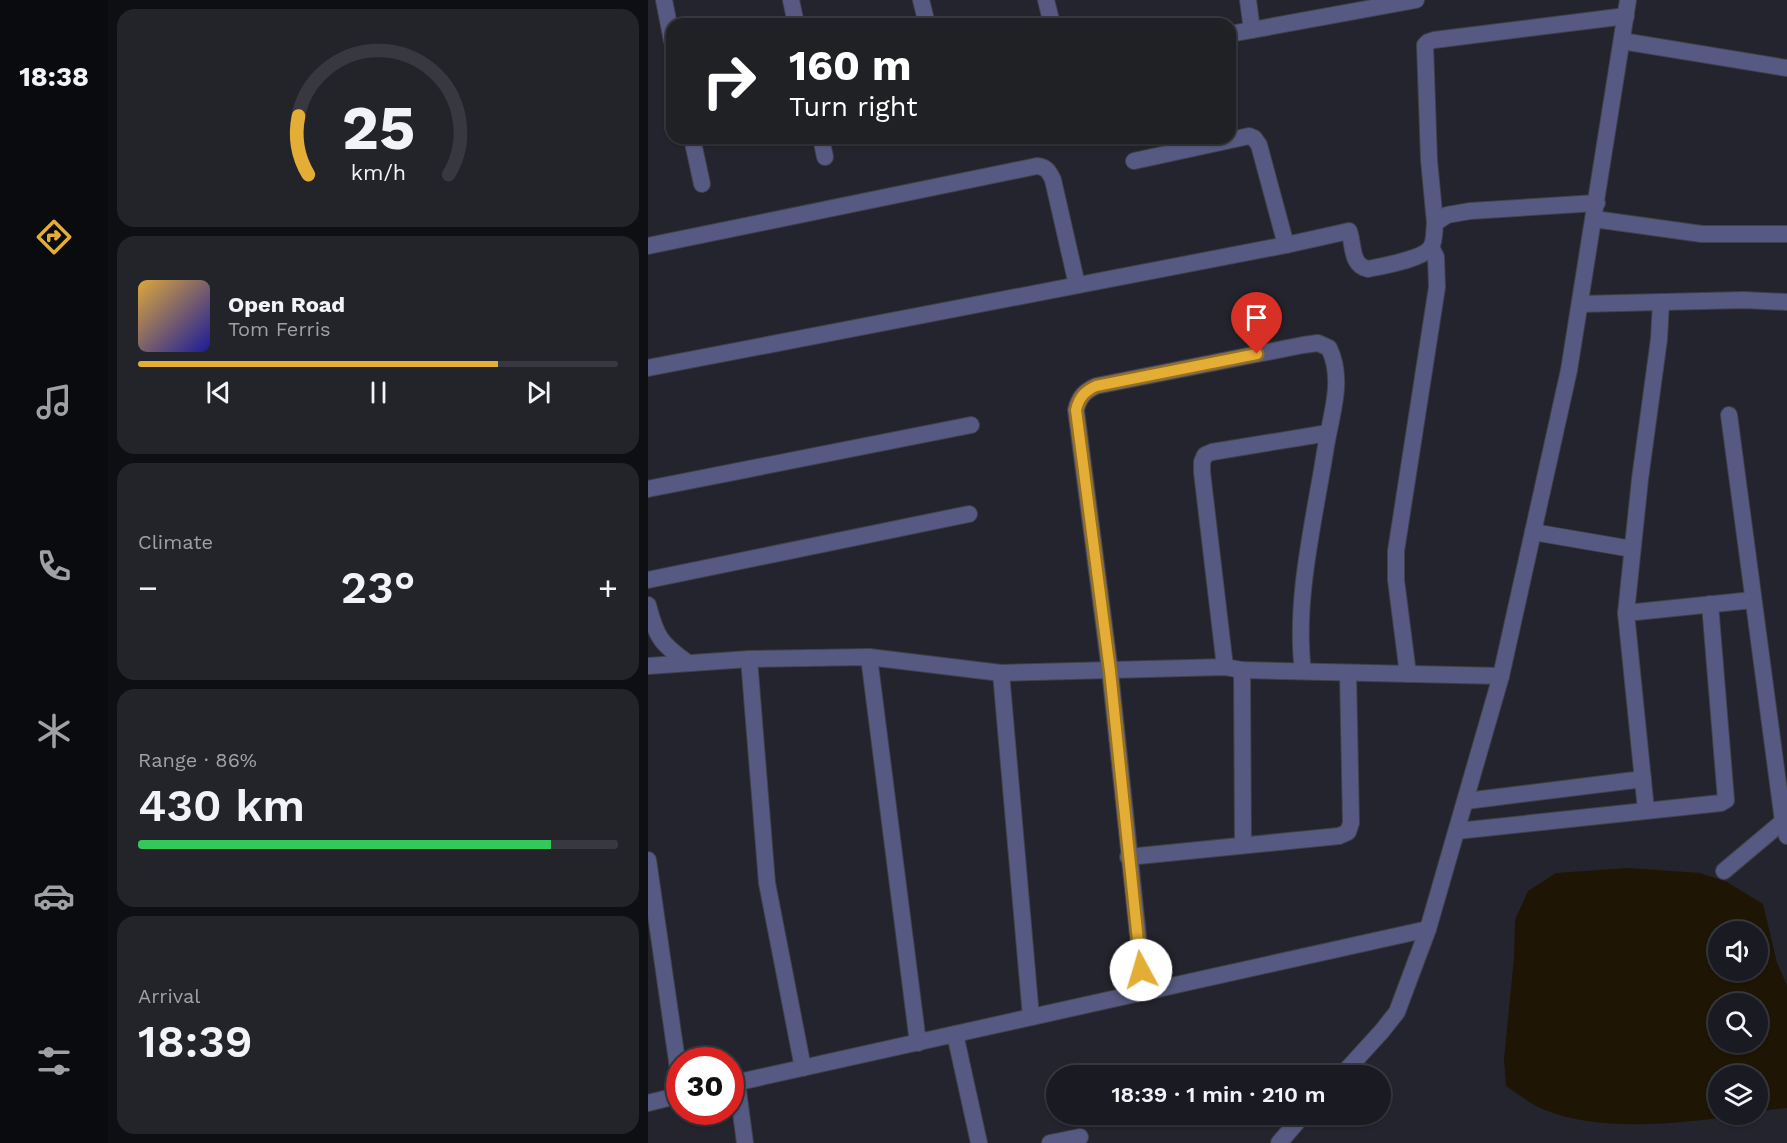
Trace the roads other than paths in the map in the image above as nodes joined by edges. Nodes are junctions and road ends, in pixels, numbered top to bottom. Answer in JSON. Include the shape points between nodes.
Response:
{"nodes":[{"id":1,"x":664,"y":0,"type":"edge"},
{"id":2,"x":791,"y":0,"type":"edge"},
{"id":3,"x":921,"y":0,"type":"edge"},
{"id":4,"x":1046,"y":0,"type":"edge"},
{"id":5,"x":1248,"y":0,"type":"edge"},
{"id":6,"x":1416,"y":0,"type":"edge"},
{"id":7,"x":1627,"y":8,"type":"edge"},
{"id":8,"x":668,"y":18,"type":"edge"},
{"id":9,"x":795,"y":18,"type":"edge"},
{"id":10,"x":926,"y":18,"type":"edge"},
{"id":11,"x":1050,"y":18,"type":"edge"},
{"id":12,"x":1252,"y":30,"type":"junction"},
{"id":13,"x":1236,"y":33,"type":"edge"},
{"id":14,"x":1622,"y":41,"type":"junction"},
{"id":15,"x":1787,"y":68,"type":"edge"},
{"id":16,"x":1236,"y":139,"type":"edge"},
{"id":17,"x":693,"y":144,"type":"edge"},
{"id":18,"x":822,"y":144,"type":"edge"},
{"id":19,"x":1212,"y":144,"type":"edge"},
{"id":20,"x":825,"y":157,"type":"dead end"},
{"id":21,"x":1134,"y":161,"type":"dead end"},
{"id":22,"x":702,"y":184,"type":"dead end"},
{"id":23,"x":1596,"y":211,"type":"junction"},
{"id":24,"x":1435,"y":223,"type":"junction"},
{"id":25,"x":1787,"y":234,"type":"edge"},
{"id":26,"x":1286,"y":245,"type":"junction"},
{"id":27,"x":648,"y":246,"type":"edge"},
{"id":28,"x":1431,"y":247,"type":"junction"},
{"id":29,"x":1077,"y":285,"type":"junction"},
{"id":30,"x":1661,"y":302,"type":"junction"},
{"id":31,"x":1787,"y":302,"type":"edge"},
{"id":32,"x":1580,"y":304,"type":"junction"},
{"id":33,"x":648,"y":369,"type":"edge"},
{"id":34,"x":1729,"y":415,"type":"dead end"},
{"id":35,"x":970,"y":425,"type":"dead end"},
{"id":36,"x":1328,"y":433,"type":"junction"},
{"id":37,"x":648,"y":489,"type":"edge"},
{"id":38,"x":969,"y":514,"type":"dead end"},
{"id":39,"x":1533,"y":532,"type":"junction"},
{"id":40,"x":1632,"y":549,"type":"junction"},
{"id":41,"x":648,"y":580,"type":"edge"},
{"id":42,"x":1753,"y":600,"type":"junction"},
{"id":43,"x":1710,"y":604,"type":"junction"},
{"id":44,"x":648,"y":605,"type":"edge"},
{"id":45,"x":1626,"y":613,"type":"junction"},
{"id":46,"x":869,"y":657,"type":"junction"},
{"id":47,"x":749,"y":659,"type":"junction"},
{"id":48,"x":688,"y":663,"type":"junction"},
{"id":49,"x":648,"y":666,"type":"edge"},
{"id":50,"x":1234,"y":668,"type":"junction"},
{"id":51,"x":1110,"y":671,"type":"junction"},
{"id":52,"x":1303,"y":671,"type":"junction"},
{"id":53,"x":1001,"y":673,"type":"junction"},
{"id":54,"x":1348,"y":673,"type":"junction"},
{"id":55,"x":1408,"y":674,"type":"junction"},
{"id":56,"x":1501,"y":676,"type":"junction"},
{"id":57,"x":1643,"y":779,"type":"junction"},
{"id":58,"x":1466,"y":801,"type":"junction"},
{"id":59,"x":1646,"y":810,"type":"junction"},
{"id":60,"x":1786,"y":825,"type":"edge"},
{"id":61,"x":1457,"y":831,"type":"junction"},
{"id":62,"x":1243,"y":844,"type":"junction"},
{"id":63,"x":1128,"y":857,"type":"junction"},
{"id":64,"x":648,"y":860,"type":"edge"},
{"id":65,"x":1724,"y":871,"type":"dead end"},
{"id":66,"x":1428,"y":929,"type":"junction"},
{"id":67,"x":1144,"y":992,"type":"junction"},
{"id":68,"x":1031,"y":1017,"type":"junction"},
{"id":69,"x":955,"y":1034,"type":"junction"},
{"id":70,"x":918,"y":1042,"type":"junction"},
{"id":71,"x":675,"y":1047,"type":"edge"},
{"id":72,"x":1351,"y":1065,"type":"edge"},
{"id":73,"x":803,"y":1068,"type":"junction"},
{"id":74,"x":744,"y":1082,"type":"edge"},
{"id":75,"x":666,"y":1098,"type":"edge"},
{"id":76,"x":648,"y":1103,"type":"edge"},
{"id":77,"x":741,"y":1125,"type":"edge"},
{"id":78,"x":1295,"y":1125,"type":"edge"},
{"id":79,"x":1080,"y":1137,"type":"dead end"},
{"id":80,"x":744,"y":1143,"type":"edge"},
{"id":81,"x":979,"y":1143,"type":"edge"},
{"id":82,"x":1050,"y":1143,"type":"edge"},
{"id":83,"x":1279,"y":1143,"type":"edge"}],
"edges":[{"from":1,"to":8,"type":"street"},
{"from":2,"to":9,"type":"street"},
{"from":3,"to":10,"type":"street"},
{"from":4,"to":11,"type":"street"},
{"from":5,"to":12,"type":"street"},
{"from":6,"to":12,"type":"street"},
{"from":7,"to":14,"type":"street"},
{"from":7,"to":24,"type":"street","via":[[1434,40],[1425,45]]},
{"from":12,"to":13,"type":"street"},
{"from":14,"to":15,"type":"street"},
{"from":14,"to":23,"type":"street"},
{"from":16,"to":26,"type":"street","via":[[1249,136],[1258,145]]},
{"from":17,"to":22,"type":"street"},
{"from":18,"to":20,"type":"street"},
{"from":19,"to":21,"type":"street"},
{"from":23,"to":24,"type":"street","via":[[1470,211],[1447,215]]},
{"from":23,"to":25,"type":"street","via":[[1702,234]]},
{"from":23,"to":32,"type":"street"},
{"from":24,"to":28,"type":"street"},
{"from":26,"to":28,"type":"street","via":[[1349,231],[1354,257],[1368,269],[1414,257]]},
{"from":26,"to":29,"type":"street"},
{"from":27,"to":29,"type":"street","via":[[1036,166],[1045,167],[1053,180]]},
{"from":28,"to":55,"type":"street","via":[[1436,257],[1437,287],[1396,551]]},
{"from":29,"to":33,"type":"street"},
{"from":30,"to":31,"type":"street"},
{"from":30,"to":32,"type":"street"},
{"from":30,"to":40,"type":"street"},
{"from":32,"to":39,"type":"street"},
{"from":34,"to":42,"type":"street"},
{"from":35,"to":37,"type":"street"},
{"from":36,"to":50,"type":"street","via":[[1212,452],[1202,462]]},
{"from":36,"to":51,"type":"street","via":[[1338,384],[1335,360],[1329,348],[1318,343],[1086,391],[1076,410]]},
{"from":36,"to":52,"type":"street","via":[[1302,601]]},
{"from":38,"to":41,"type":"street"},
{"from":39,"to":40,"type":"street"},
{"from":39,"to":56,"type":"street"},
{"from":40,"to":45,"type":"street"},
{"from":42,"to":43,"type":"street"},
{"from":42,"to":60,"type":"street"},
{"from":43,"to":45,"type":"street"},
{"from":43,"to":59,"type":"street","via":[[1726,800]]},
{"from":44,"to":48,"type":"street","via":[[661,641]]},
{"from":45,"to":57,"type":"street"},
{"from":46,"to":47,"type":"street"},
{"from":46,"to":53,"type":"street"},
{"from":46,"to":70,"type":"street"},
{"from":47,"to":48,"type":"street"},
{"from":47,"to":73,"type":"street","via":[[766,883]]},
{"from":48,"to":49,"type":"street"},
{"from":50,"to":51,"type":"street"},
{"from":50,"to":52,"type":"street"},
{"from":50,"to":62,"type":"street"},
{"from":51,"to":53,"type":"street"},
{"from":51,"to":63,"type":"street"},
{"from":52,"to":54,"type":"street"},
{"from":53,"to":68,"type":"street"},
{"from":54,"to":55,"type":"street"},
{"from":54,"to":62,"type":"street","via":[[1348,832],[1340,836]]},
{"from":55,"to":56,"type":"street"},
{"from":56,"to":58,"type":"street"},
{"from":57,"to":58,"type":"street"},
{"from":57,"to":59,"type":"street"},
{"from":58,"to":61,"type":"street"},
{"from":59,"to":61,"type":"street"},
{"from":60,"to":65,"type":"street"},
{"from":61,"to":66,"type":"street"},
{"from":62,"to":63,"type":"street"},
{"from":63,"to":67,"type":"street"},
{"from":64,"to":71,"type":"street"},
{"from":66,"to":67,"type":"street"},
{"from":66,"to":72,"type":"street","via":[[1397,1012]]},
{"from":67,"to":68,"type":"street"},
{"from":68,"to":69,"type":"street"},
{"from":69,"to":70,"type":"street"},
{"from":69,"to":81,"type":"street"},
{"from":70,"to":73,"type":"street"},
{"from":73,"to":74,"type":"street"},
{"from":75,"to":76,"type":"street"},
{"from":77,"to":80,"type":"street"},
{"from":78,"to":83,"type":"street"},
{"from":79,"to":82,"type":"street"}]}
